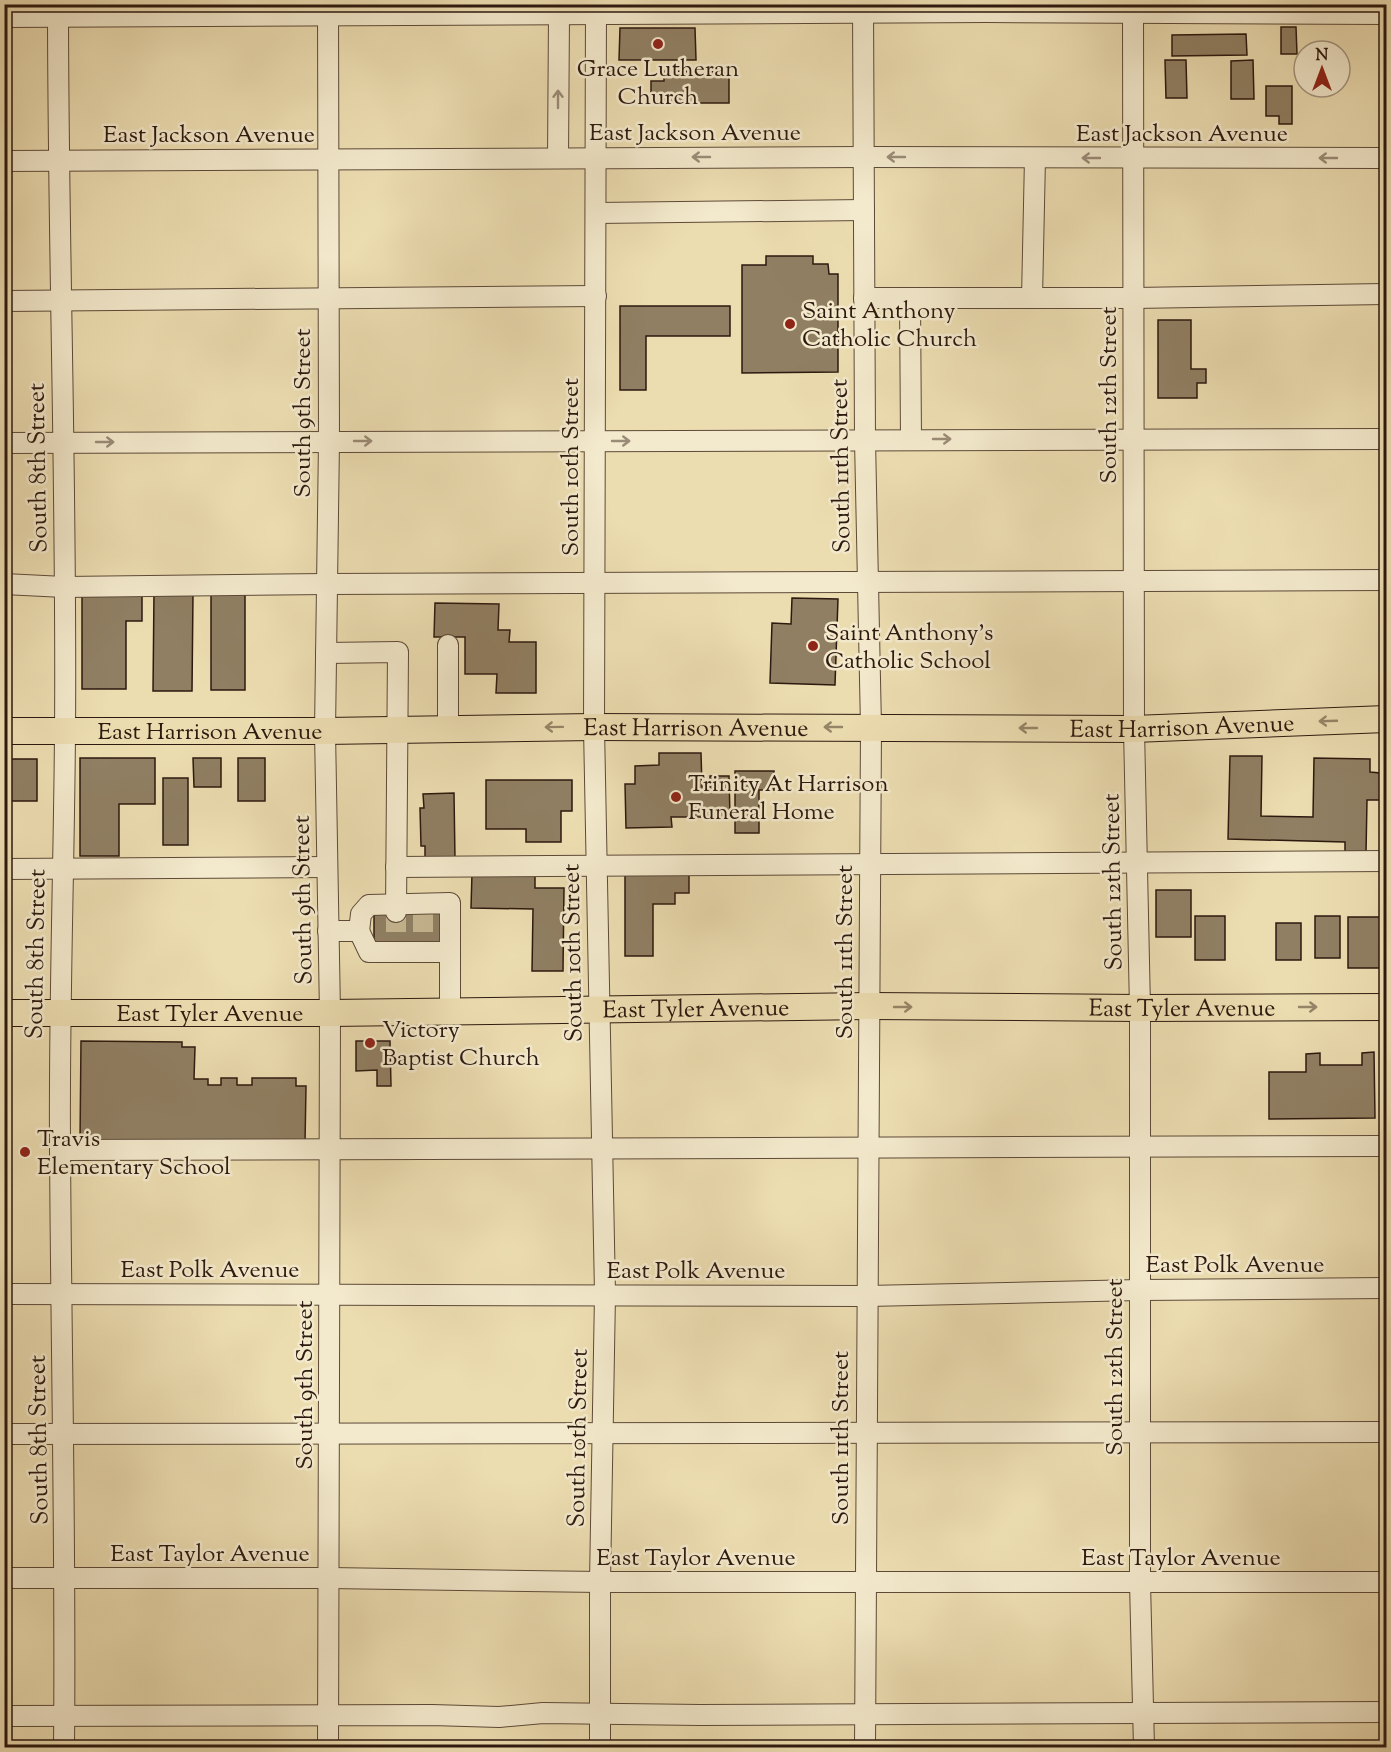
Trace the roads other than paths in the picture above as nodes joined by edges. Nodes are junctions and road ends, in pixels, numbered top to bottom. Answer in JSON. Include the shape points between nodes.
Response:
{"nodes":[{"id":1,"x":863,"y":9,"type":"edge"},
{"id":2,"x":1133,"y":9,"type":"edge"},
{"id":3,"x":1295,"y":9,"type":"edge"},
{"id":4,"x":1354,"y":9,"type":"edge"},
{"id":5,"x":328,"y":10,"type":"edge"},
{"id":6,"x":596,"y":10,"type":"edge"},
{"id":7,"x":58,"y":11,"type":"edge"},
{"id":8,"x":1386,"y":14,"type":"edge"},
{"id":9,"x":559,"y":15,"type":"junction"},
{"id":10,"x":4,"y":18,"type":"edge"},
{"id":11,"x":863,"y":157,"type":"junction"},
{"id":12,"x":558,"y":158,"type":"junction"},
{"id":13,"x":596,"y":158,"type":"junction"},
{"id":14,"x":1035,"y":158,"type":"junction"},
{"id":15,"x":1386,"y":158,"type":"edge"},
{"id":16,"x":327,"y":159,"type":"junction"},
{"id":17,"x":1134,"y":159,"type":"junction"},
{"id":18,"x":4,"y":161,"type":"edge"},
{"id":19,"x":58,"y":161,"type":"junction"},
{"id":20,"x":864,"y":210,"type":"junction"},
{"id":21,"x":596,"y":213,"type":"junction"},
{"id":22,"x":1386,"y":294,"type":"edge"},
{"id":23,"x":596,"y":296,"type":"junction"},
{"id":24,"x":864,"y":298,"type":"junction"},
{"id":25,"x":910,"y":298,"type":"junction"},
{"id":26,"x":1032,"y":298,"type":"junction"},
{"id":27,"x":1134,"y":298,"type":"junction"},
{"id":28,"x":328,"y":299,"type":"junction"},
{"id":29,"x":4,"y":301,"type":"edge"},
{"id":30,"x":60,"y":301,"type":"junction"},
{"id":31,"x":1386,"y":438,"type":"edge"},
{"id":32,"x":1133,"y":439,"type":"junction"},
{"id":33,"x":865,"y":440,"type":"junction"},
{"id":34,"x":911,"y":440,"type":"junction"},
{"id":35,"x":329,"y":441,"type":"junction"},
{"id":36,"x":596,"y":441,"type":"junction"},
{"id":37,"x":63,"y":442,"type":"junction"},
{"id":38,"x":4,"y":443,"type":"edge"},
{"id":39,"x":1386,"y":580,"type":"edge"},
{"id":40,"x":868,"y":582,"type":"junction"},
{"id":41,"x":595,"y":583,"type":"junction"},
{"id":42,"x":1133,"y":583,"type":"junction"},
{"id":43,"x":327,"y":584,"type":"junction"},
{"id":44,"x":4,"y":585,"type":"edge"},
{"id":45,"x":64,"y":587,"type":"junction"},
{"id":46,"x":448,"y":645,"type":"dead end"},
{"id":47,"x":326,"y":653,"type":"junction"},
{"id":48,"x":1386,"y":719,"type":"edge"},
{"id":49,"x":594,"y":727,"type":"junction"},
{"id":50,"x":871,"y":727,"type":"junction"},
{"id":51,"x":448,"y":729,"type":"junction"},
{"id":52,"x":1134,"y":729,"type":"junction"},
{"id":53,"x":397,"y":730,"type":"junction"},
{"id":54,"x":4,"y":731,"type":"edge"},
{"id":55,"x":65,"y":731,"type":"junction"},
{"id":56,"x":325,"y":731,"type":"junction"},
{"id":57,"x":1386,"y":861,"type":"edge"},
{"id":58,"x":870,"y":864,"type":"junction"},
{"id":59,"x":1137,"y":864,"type":"junction"},
{"id":60,"x":596,"y":866,"type":"junction"},
{"id":61,"x":327,"y":867,"type":"junction"},
{"id":62,"x":396,"y":867,"type":"junction"},
{"id":63,"x":4,"y":869,"type":"edge"},
{"id":64,"x":62,"y":869,"type":"junction"},
{"id":65,"x":396,"y":908,"type":"junction"},
{"id":66,"x":328,"y":931,"type":"junction"},
{"id":67,"x":359,"y":931,"type":"junction"},
{"id":68,"x":450,"y":952,"type":"junction"},
{"id":69,"x":869,"y":1006,"type":"junction"},
{"id":70,"x":1386,"y":1006,"type":"edge"},
{"id":71,"x":1140,"y":1008,"type":"junction"},
{"id":72,"x":598,"y":1011,"type":"junction"},
{"id":73,"x":450,"y":1012,"type":"junction"},
{"id":74,"x":4,"y":1013,"type":"edge"},
{"id":75,"x":59,"y":1013,"type":"junction"},
{"id":76,"x":330,"y":1013,"type":"junction"},
{"id":77,"x":1140,"y":1146,"type":"junction"},
{"id":78,"x":1386,"y":1146,"type":"edge"},
{"id":79,"x":868,"y":1147,"type":"junction"},
{"id":80,"x":329,"y":1149,"type":"junction"},
{"id":81,"x":602,"y":1149,"type":"junction"},
{"id":82,"x":60,"y":1150,"type":"junction"},
{"id":83,"x":1386,"y":1288,"type":"edge"},
{"id":84,"x":1140,"y":1290,"type":"junction"},
{"id":85,"x":4,"y":1294,"type":"edge"},
{"id":86,"x":61,"y":1294,"type":"junction"},
{"id":87,"x":330,"y":1294,"type":"junction"},
{"id":88,"x":605,"y":1294,"type":"junction"},
{"id":89,"x":867,"y":1296,"type":"junction"},
{"id":90,"x":1140,"y":1431,"type":"junction"},
{"id":91,"x":1386,"y":1432,"type":"edge"},
{"id":92,"x":330,"y":1433,"type":"junction"},
{"id":93,"x":866,"y":1433,"type":"junction"},
{"id":94,"x":4,"y":1434,"type":"edge"},
{"id":95,"x":63,"y":1434,"type":"junction"},
{"id":96,"x":603,"y":1434,"type":"junction"},
{"id":97,"x":4,"y":1578,"type":"edge"},
{"id":98,"x":66,"y":1578,"type":"junction"},
{"id":99,"x":330,"y":1578,"type":"junction"},
{"id":100,"x":600,"y":1582,"type":"junction"},
{"id":101,"x":865,"y":1582,"type":"junction"},
{"id":102,"x":1140,"y":1582,"type":"junction"},
{"id":103,"x":1386,"y":1582,"type":"edge"},
{"id":104,"x":1386,"y":1712,"type":"edge"},
{"id":105,"x":600,"y":1713,"type":"junction"},
{"id":106,"x":865,"y":1714,"type":"junction"},
{"id":107,"x":1143,"y":1714,"type":"junction"},
{"id":108,"x":4,"y":1716,"type":"edge"},
{"id":109,"x":329,"y":1716,"type":"junction"},
{"id":110,"x":64,"y":1717,"type":"junction"},
{"id":111,"x":64,"y":1748,"type":"edge"},
{"id":112,"x":328,"y":1748,"type":"edge"},
{"id":113,"x":600,"y":1748,"type":"edge"},
{"id":114,"x":865,"y":1748,"type":"edge"},
{"id":115,"x":1144,"y":1748,"type":"edge"}],
"edges":[{"from":1,"to":2,"type":"street"},
{"from":1,"to":6,"type":"street"},
{"from":1,"to":11,"type":"street","name":"South 11th Street"},
{"from":2,"to":3,"type":"street"},
{"from":2,"to":17,"type":"street","name":"South 12th Street"},
{"from":3,"to":4,"type":"street"},
{"from":4,"to":8,"type":"street"},
{"from":5,"to":7,"type":"street"},
{"from":5,"to":9,"type":"street"},
{"from":5,"to":16,"type":"street","name":"South 9th Street"},
{"from":6,"to":9,"type":"street"},
{"from":6,"to":13,"type":"street","name":"South 10th Street"},
{"from":7,"to":10,"type":"street"},
{"from":7,"to":19,"type":"street","name":"South 8th Street"},
{"from":12,"to":9,"type":"street","one_way":true},
{"from":11,"to":13,"type":"street","name":"East Jackson Avenue","one_way":true},
{"from":14,"to":11,"type":"street","name":"East Jackson Avenue","one_way":true},
{"from":11,"to":20,"type":"street","name":"South 11th Street"},
{"from":12,"to":13,"type":"street","name":"East Jackson Avenue"},
{"from":12,"to":16,"type":"street","name":"East Jackson Avenue"},
{"from":13,"to":21,"type":"street","name":"South 10th Street"},
{"from":17,"to":14,"type":"street","name":"East Jackson Avenue","one_way":true},
{"from":14,"to":26,"type":"street"},
{"from":15,"to":17,"type":"street","name":"East Jackson Avenue","one_way":true},
{"from":16,"to":19,"type":"street","name":"East Jackson Avenue"},
{"from":16,"to":28,"type":"street","name":"South 9th Street"},
{"from":17,"to":27,"type":"street","name":"South 12th Street"},
{"from":18,"to":19,"type":"street","name":"East Jackson Avenue"},
{"from":19,"to":30,"type":"street","name":"South 8th Street"},
{"from":20,"to":21,"type":"street"},
{"from":20,"to":24,"type":"street","name":"South 11th Street"},
{"from":21,"to":23,"type":"street","name":"South 10th Street"},
{"from":22,"to":27,"type":"street"},
{"from":23,"to":28,"type":"street"},
{"from":23,"to":36,"type":"street","name":"South 10th Street"},
{"from":24,"to":25,"type":"street"},
{"from":24,"to":33,"type":"street","name":"South 11th Street"},
{"from":25,"to":26,"type":"street"},
{"from":25,"to":34,"type":"street"},
{"from":26,"to":27,"type":"street"},
{"from":27,"to":32,"type":"street","name":"South 12th Street"},
{"from":28,"to":30,"type":"street"},
{"from":28,"to":35,"type":"street","name":"South 9th Street"},
{"from":29,"to":30,"type":"street"},
{"from":30,"to":37,"type":"street","name":"South 8th Street"},
{"from":31,"to":32,"type":"street"},
{"from":34,"to":32,"type":"street","one_way":true},
{"from":32,"to":42,"type":"street","name":"South 12th Street"},
{"from":33,"to":34,"type":"street"},
{"from":36,"to":33,"type":"street","one_way":true},
{"from":33,"to":40,"type":"street","name":"South 11th Street"},
{"from":35,"to":36,"type":"street","one_way":true},
{"from":37,"to":35,"type":"street","one_way":true},
{"from":35,"to":43,"type":"street","name":"South 9th Street"},
{"from":36,"to":41,"type":"street","name":"South 10th Street"},
{"from":37,"to":38,"type":"street"},
{"from":37,"to":45,"type":"street","name":"South 8th Street"},
{"from":39,"to":42,"type":"street"},
{"from":40,"to":41,"type":"street"},
{"from":40,"to":42,"type":"street"},
{"from":40,"to":50,"type":"street","name":"South 11th Street"},
{"from":41,"to":43,"type":"street"},
{"from":41,"to":49,"type":"street","name":"South 10th Street"},
{"from":42,"to":52,"type":"street","name":"South 12th Street"},
{"from":43,"to":45,"type":"street"},
{"from":43,"to":47,"type":"street","name":"South 9th Street"},
{"from":44,"to":45,"type":"street"},
{"from":45,"to":55,"type":"street","name":"South 8th Street"},
{"from":46,"to":51,"type":"street"},
{"from":47,"to":53,"type":"street","via":[[398,652]]},
{"from":47,"to":56,"type":"street","name":"South 9th Street"},
{"from":48,"to":52,"type":"main road","name":"East Harrison Avenue","one_way":true},
{"from":50,"to":49,"type":"main road","name":"East Harrison Avenue","one_way":true},
{"from":49,"to":51,"type":"main road","name":"East Harrison Avenue","one_way":true},
{"from":49,"to":60,"type":"street","name":"South 10th Street"},
{"from":52,"to":50,"type":"main road","name":"East Harrison Avenue","one_way":true},
{"from":50,"to":58,"type":"street","name":"South 11th Street"},
{"from":51,"to":53,"type":"main road","name":"East Harrison Avenue"},
{"from":52,"to":59,"type":"street","name":"South 12th Street"},
{"from":53,"to":56,"type":"main road","name":"East Harrison Avenue"},
{"from":53,"to":62,"type":"street"},
{"from":54,"to":55,"type":"main road","name":"East Harrison Avenue"},
{"from":55,"to":56,"type":"main road","name":"East Harrison Avenue"},
{"from":55,"to":64,"type":"street","name":"South 8th Street"},
{"from":56,"to":61,"type":"street","name":"South 9th Street"},
{"from":57,"to":59,"type":"street"},
{"from":58,"to":59,"type":"street"},
{"from":58,"to":60,"type":"street"},
{"from":58,"to":69,"type":"street","name":"South 11th Street"},
{"from":59,"to":71,"type":"street","name":"South 12th Street"},
{"from":60,"to":62,"type":"street"},
{"from":60,"to":72,"type":"street","name":"South 10th Street"},
{"from":61,"to":64,"type":"street"},
{"from":61,"to":66,"type":"street","name":"South 9th Street"},
{"from":62,"to":65,"type":"street"},
{"from":63,"to":64,"type":"street"},
{"from":64,"to":75,"type":"street","name":"South 8th Street"},
{"from":65,"to":67,"type":"street","via":[[369,905],[361,914]]},
{"from":65,"to":68,"type":"street","via":[[450,903]]},
{"from":66,"to":67,"type":"street"},
{"from":66,"to":76,"type":"street","name":"South 9th Street"},
{"from":67,"to":68,"type":"street","via":[[369,952],[396,947]]},
{"from":68,"to":73,"type":"street"},
{"from":69,"to":71,"type":"main road","name":"East Tyler Avenue","one_way":true},
{"from":69,"to":72,"type":"main road","name":"East Tyler Avenue"},
{"from":69,"to":79,"type":"street","name":"South 11th Street"},
{"from":71,"to":70,"type":"main road","name":"East Tyler Avenue","one_way":true},
{"from":71,"to":77,"type":"street","name":"South 12th Street"},
{"from":72,"to":73,"type":"main road","name":"East Tyler Avenue"},
{"from":72,"to":81,"type":"street","name":"South 10th Street"},
{"from":73,"to":76,"type":"main road","name":"East Tyler Avenue"},
{"from":74,"to":75,"type":"main road","name":"East Tyler Avenue"},
{"from":75,"to":76,"type":"main road","name":"East Tyler Avenue"},
{"from":75,"to":82,"type":"street","name":"South 8th Street"},
{"from":76,"to":80,"type":"street","name":"South 9th Street"},
{"from":77,"to":78,"type":"street"},
{"from":77,"to":79,"type":"street"},
{"from":77,"to":84,"type":"street","name":"South 12th Street"},
{"from":79,"to":81,"type":"street"},
{"from":79,"to":89,"type":"street","name":"South 11th Street"},
{"from":80,"to":81,"type":"street"},
{"from":80,"to":82,"type":"street"},
{"from":80,"to":87,"type":"street","name":"South 9th Street"},
{"from":81,"to":88,"type":"street","name":"South 10th Street"},
{"from":82,"to":86,"type":"street","name":"South 8th Street"},
{"from":83,"to":84,"type":"street","name":"East Polk Avenue"},
{"from":84,"to":89,"type":"street","name":"East Polk Avenue"},
{"from":84,"to":90,"type":"street","name":"South 12th Street"},
{"from":85,"to":86,"type":"street","name":"East Polk Avenue"},
{"from":86,"to":87,"type":"street","name":"East Polk Avenue"},
{"from":86,"to":95,"type":"street","name":"South 8th Street"},
{"from":87,"to":88,"type":"street","name":"East Polk Avenue"},
{"from":87,"to":92,"type":"street","name":"South 9th Street"},
{"from":88,"to":89,"type":"street","name":"East Polk Avenue"},
{"from":88,"to":96,"type":"street","name":"South 10th Street"},
{"from":89,"to":93,"type":"street","name":"South 11th Street"},
{"from":90,"to":91,"type":"street"},
{"from":90,"to":93,"type":"street"},
{"from":90,"to":102,"type":"street","name":"South 12th Street"},
{"from":92,"to":95,"type":"street"},
{"from":92,"to":96,"type":"street"},
{"from":92,"to":99,"type":"street","name":"South 9th Street"},
{"from":93,"to":96,"type":"street"},
{"from":93,"to":101,"type":"street","name":"South 11th Street"},
{"from":94,"to":95,"type":"street"},
{"from":95,"to":98,"type":"street","name":"South 8th Street"},
{"from":96,"to":100,"type":"street","name":"South 10th Street"},
{"from":97,"to":98,"type":"street","name":"East Taylor Avenue"},
{"from":98,"to":99,"type":"street","name":"East Taylor Avenue"},
{"from":98,"to":110,"type":"street","name":"South 8th Street"},
{"from":99,"to":100,"type":"street","name":"East Taylor Avenue"},
{"from":99,"to":109,"type":"street","name":"South 9th Street"},
{"from":100,"to":101,"type":"street","name":"East Taylor Avenue"},
{"from":100,"to":105,"type":"street","name":"South 10th Street"},
{"from":101,"to":102,"type":"street","name":"East Taylor Avenue"},
{"from":101,"to":106,"type":"street","name":"South 11th Street"},
{"from":102,"to":103,"type":"street","name":"East Taylor Avenue"},
{"from":102,"to":107,"type":"street","name":"South 12th Street"},
{"from":104,"to":107,"type":"street"},
{"from":105,"to":106,"type":"street"},
{"from":105,"to":109,"type":"street"},
{"from":105,"to":113,"type":"street","name":"South 10th Street"},
{"from":106,"to":107,"type":"street"},
{"from":106,"to":114,"type":"street","name":"South 11th Street"},
{"from":107,"to":115,"type":"street","name":"South 12th Street"},
{"from":108,"to":110,"type":"street"},
{"from":109,"to":110,"type":"street"},
{"from":109,"to":112,"type":"street","name":"South 9th Street"},
{"from":110,"to":111,"type":"street","name":"South 8th Street"}]}
